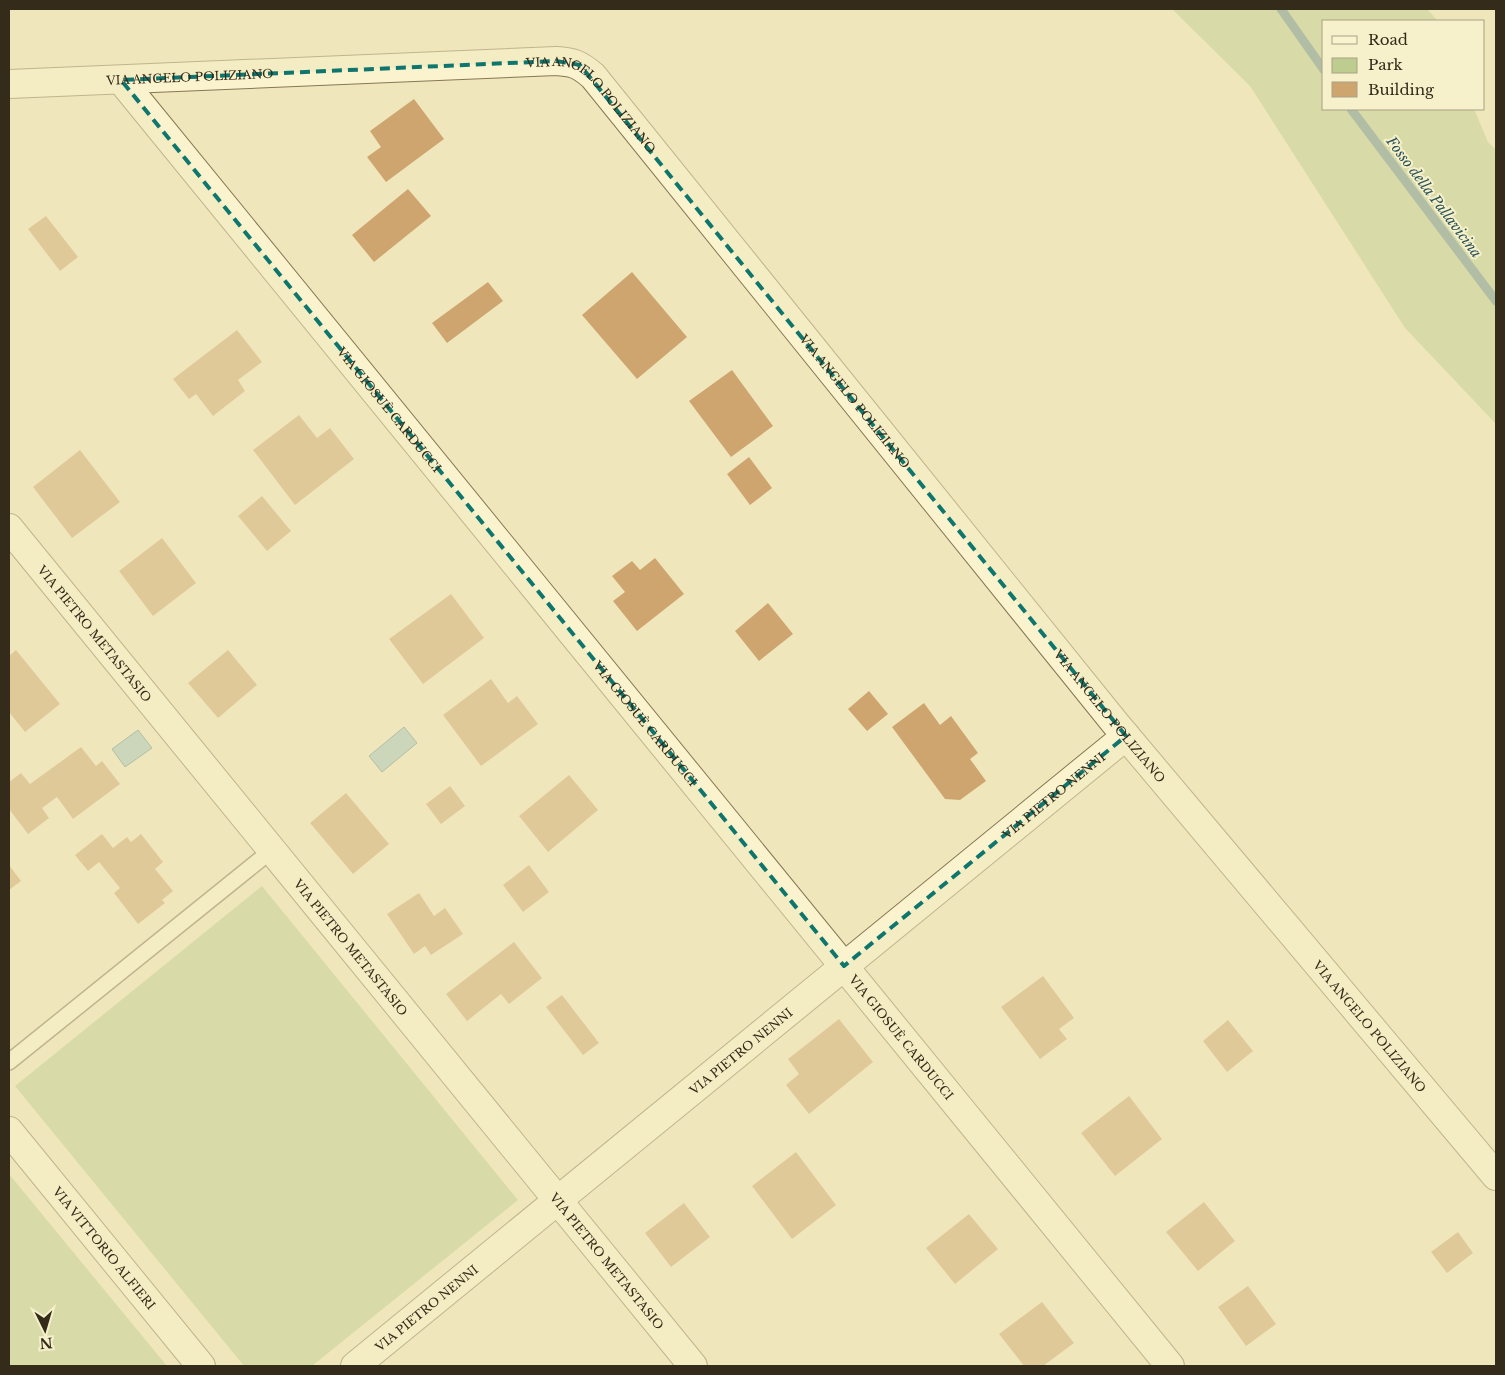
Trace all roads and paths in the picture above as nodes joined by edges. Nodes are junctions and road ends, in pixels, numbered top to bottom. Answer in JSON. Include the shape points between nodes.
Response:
{"nodes":[{"id":1,"x":122,"y":80,"type":"junction"},
{"id":2,"x":9,"y":84,"type":"edge"},
{"id":3,"x":9,"y":528,"type":"edge"},
{"id":4,"x":1126,"y":736,"type":"junction"},
{"id":5,"x":272,"y":850,"type":"junction"},
{"id":6,"x":844,"y":966,"type":"junction"},
{"id":7,"x":9,"y":1062,"type":"edge"},
{"id":8,"x":9,"y":1131,"type":"edge"},
{"id":9,"x":1496,"y":1176,"type":"edge"},
{"id":10,"x":558,"y":1201,"type":"junction"},
{"id":11,"x":201,"y":1366,"type":"edge"},
{"id":12,"x":355,"y":1366,"type":"edge"},
{"id":13,"x":693,"y":1366,"type":"edge"},
{"id":14,"x":1170,"y":1366,"type":"edge"}],
"edges":[{"from":1,"to":2,"type":"street","name":"VIA ANGELO POLIZIANO"},
{"from":1,"to":4,"type":"street","name":"VIA ANGELO POLIZIANO","via":[[556,61],[580,66],[599,84]]},
{"from":1,"to":6,"type":"street","name":"VIA GIOSUÈ CARDUCCI"},
{"from":3,"to":5,"type":"street","name":"VIA PIETRO METASTASIO"},
{"from":4,"to":6,"type":"street","name":"VIA PIETRO NENNI"},
{"from":4,"to":9,"type":"street","name":"VIA ANGELO POLIZIANO"},
{"from":5,"to":7,"type":"lane"},
{"from":5,"to":10,"type":"street","name":"VIA PIETRO METASTASIO"},
{"from":6,"to":10,"type":"street","name":"VIA PIETRO NENNI"},
{"from":6,"to":14,"type":"street","name":"VIA GIOSUÈ CARDUCCI"},
{"from":8,"to":11,"type":"street","name":"VIA VITTORIO ALFIERI"},
{"from":10,"to":12,"type":"street","name":"VIA PIETRO NENNI"},
{"from":10,"to":13,"type":"street","name":"VIA PIETRO METASTASIO"}]}
